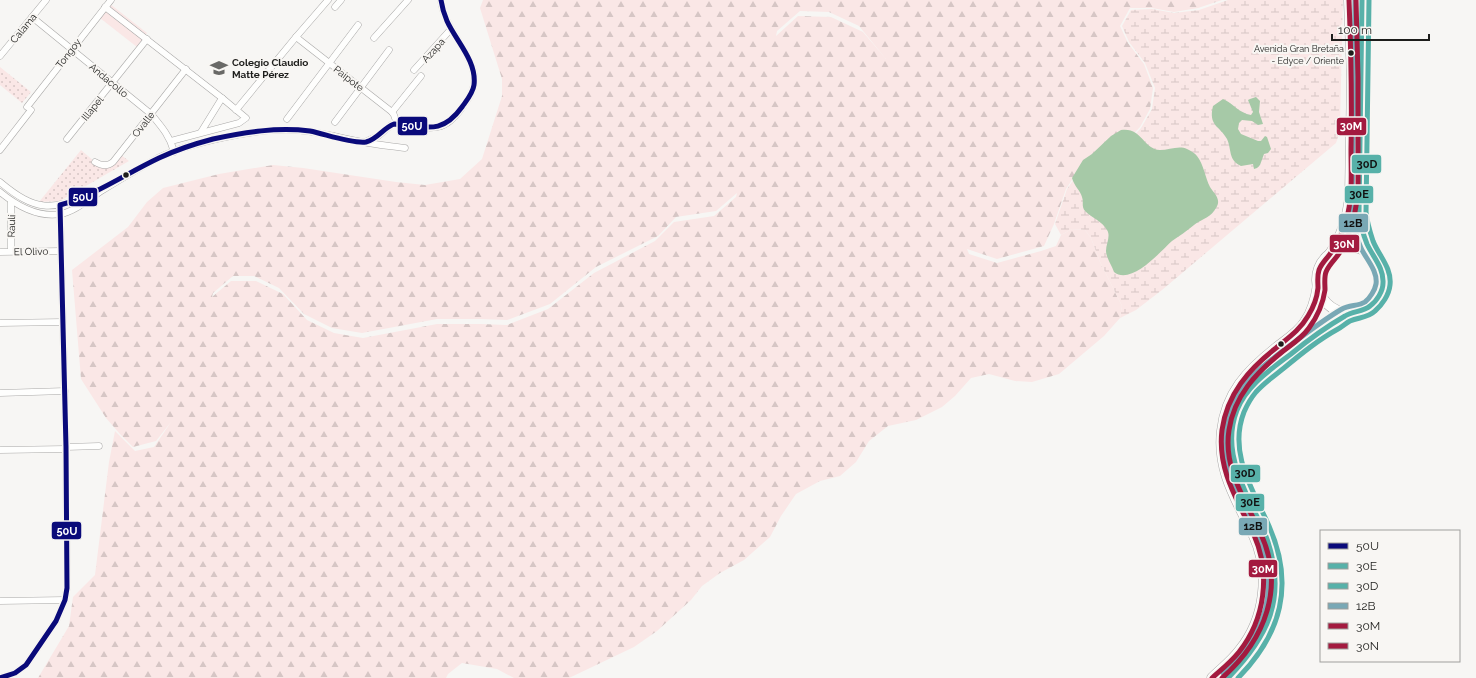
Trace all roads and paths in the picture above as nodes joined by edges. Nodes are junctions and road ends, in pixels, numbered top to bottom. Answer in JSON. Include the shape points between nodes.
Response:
{"nodes":[{"id":1,"x":46,"y":0,"type":"edge"},
{"id":2,"x":111,"y":0,"type":"edge"},
{"id":3,"x":328,"y":0,"type":"edge"},
{"id":4,"x":341,"y":0,"type":"edge"},
{"id":5,"x":408,"y":0,"type":"edge"},
{"id":6,"x":441,"y":0,"type":"edge"},
{"id":7,"x":1349,"y":0,"type":"edge"},
{"id":8,"x":1362,"y":0,"type":"edge"},
{"id":9,"x":106,"y":7,"type":"junction"},
{"id":10,"x":335,"y":7,"type":"dead end"},
{"id":11,"x":32,"y":17,"type":"junction"},
{"id":12,"x":358,"y":25,"type":"dead end"},
{"id":13,"x":451,"y":29,"type":"junction"},
{"id":14,"x":296,"y":37,"type":"junction"},
{"id":15,"x":374,"y":38,"type":"dead end"},
{"id":16,"x":147,"y":39,"type":"junction"},
{"id":17,"x":71,"y":49,"type":"junction"},
{"id":18,"x":389,"y":50,"type":"dead end"},
{"id":19,"x":0,"y":56,"type":"edge"},
{"id":20,"x":330,"y":63,"type":"junction"},
{"id":21,"x":186,"y":69,"type":"junction"},
{"id":22,"x":414,"y":70,"type":"dead end"},
{"id":23,"x":421,"y":76,"type":"dead end"},
{"id":24,"x":112,"y":83,"type":"junction"},
{"id":25,"x":362,"y":88,"type":"junction"},
{"id":26,"x":222,"y":98,"type":"junction"},
{"id":27,"x":236,"y":110,"type":"junction"},
{"id":28,"x":392,"y":112,"type":"junction"},
{"id":29,"x":150,"y":114,"type":"junction"},
{"id":30,"x":287,"y":119,"type":"dead end"},
{"id":31,"x":334,"y":122,"type":"dead end"},
{"id":32,"x":397,"y":124,"type":"junction"},
{"id":33,"x":201,"y":132,"type":"junction"},
{"id":34,"x":67,"y":139,"type":"dead end"},
{"id":35,"x":171,"y":141,"type":"junction"},
{"id":36,"x":363,"y":143,"type":"junction"},
{"id":37,"x":405,"y":148,"type":"dead end"},
{"id":38,"x":0,"y":150,"type":"edge"},
{"id":39,"x":174,"y":152,"type":"junction"},
{"id":40,"x":95,"y":162,"type":"dead end"},
{"id":41,"x":0,"y":182,"type":"edge"},
{"id":42,"x":111,"y":185,"type":"junction"},
{"id":43,"x":0,"y":193,"type":"edge"},
{"id":44,"x":11,"y":201,"type":"junction"},
{"id":45,"x":60,"y":205,"type":"junction"},
{"id":46,"x":61,"y":214,"type":"junction"},
{"id":47,"x":11,"y":251,"type":"junction"},
{"id":48,"x":61,"y":251,"type":"junction"},
{"id":49,"x":0,"y":252,"type":"edge"},
{"id":50,"x":1330,"y":254,"type":"junction"},
{"id":51,"x":1375,"y":258,"type":"junction"},
{"id":52,"x":1318,"y":285,"type":"junction"},
{"id":53,"x":1351,"y":313,"type":"junction"},
{"id":54,"x":63,"y":322,"type":"junction"},
{"id":55,"x":0,"y":323,"type":"edge"},
{"id":56,"x":65,"y":391,"type":"junction"},
{"id":57,"x":0,"y":393,"type":"edge"},
{"id":58,"x":98,"y":446,"type":"dead end"},
{"id":59,"x":66,"y":448,"type":"junction"},
{"id":60,"x":0,"y":450,"type":"edge"},
{"id":61,"x":65,"y":600,"type":"junction"},
{"id":62,"x":0,"y":601,"type":"edge"},
{"id":63,"x":0,"y":678,"type":"edge"},
{"id":64,"x":1212,"y":678,"type":"edge"},
{"id":65,"x":1228,"y":678,"type":"edge"}],
"edges":[{"from":1,"to":11,"type":"street","name":"Calama"},
{"from":2,"to":9,"type":"street","name":"Tongoy"},
{"from":3,"to":14,"type":"street"},
{"from":4,"to":10,"type":"street"},
{"from":5,"to":15,"type":"street"},
{"from":6,"to":13,"type":"street"},
{"from":7,"to":50,"type":"main road","via":[[1352,78],[1349,210],[1339,239]]},
{"from":8,"to":51,"type":"main road","via":[[1359,212],[1364,238]]},
{"from":9,"to":16,"type":"street"},
{"from":9,"to":17,"type":"street","name":"Tongoy"},
{"from":11,"to":17,"type":"street","name":"Andacollo"},
{"from":11,"to":19,"type":"street","name":"Calama"},
{"from":12,"to":20,"type":"street"},
{"from":13,"to":22,"type":"street","name":"Azapa"},
{"from":13,"to":32,"type":"street","via":[[471,65],[474,85],[471,95],[448,124],[422,128]]},
{"from":14,"to":20,"type":"street","name":"Paipote"},
{"from":14,"to":27,"type":"street"},
{"from":16,"to":21,"type":"street"},
{"from":16,"to":24,"type":"street","name":"Illapel"},
{"from":17,"to":24,"type":"street","name":"Andacollo"},
{"from":17,"to":38,"type":"street","name":"Tongoy"},
{"from":18,"to":25,"type":"street"},
{"from":20,"to":25,"type":"street","name":"Paipote"},
{"from":20,"to":30,"type":"street"},
{"from":21,"to":26,"type":"street"},
{"from":21,"to":29,"type":"street","name":"Ovalle"},
{"from":23,"to":28,"type":"street","name":"Azapa"},
{"from":24,"to":29,"type":"street","name":"Andacollo"},
{"from":24,"to":34,"type":"street","name":"Illapel"},
{"from":25,"to":28,"type":"street","name":"Paipote"},
{"from":25,"to":31,"type":"street"},
{"from":26,"to":27,"type":"street"},
{"from":26,"to":33,"type":"street"},
{"from":27,"to":33,"type":"street","via":[[246,118]]},
{"from":28,"to":32,"type":"street","name":"Paipote"},
{"from":29,"to":35,"type":"street","name":"Andacollo","via":[[164,128]]},
{"from":29,"to":40,"type":"street","name":"Ovalle","via":[[113,162],[102,165]]},
{"from":32,"to":36,"type":"street","via":[[391,125],[378,136]]},
{"from":33,"to":35,"type":"street"},
{"from":35,"to":39,"type":"street","name":"Andacollo"},
{"from":36,"to":37,"type":"street"},
{"from":36,"to":39,"type":"street","via":[[322,133],[278,130],[218,139]]},
{"from":39,"to":42,"type":"street","via":[[152,161]]},
{"from":41,"to":45,"type":"street","via":[[16,195],[31,202],[49,206]]},
{"from":42,"to":45,"type":"street"},
{"from":42,"to":46,"type":"street"},
{"from":43,"to":44,"type":"street"},
{"from":44,"to":46,"type":"street","via":[[36,213]]},
{"from":44,"to":47,"type":"street","name":"Raulí"},
{"from":45,"to":46,"type":"street"},
{"from":46,"to":48,"type":"street"},
{"from":47,"to":48,"type":"street","name":"El Olivo"},
{"from":47,"to":49,"type":"street","name":"El Olivo"},
{"from":48,"to":54,"type":"street"},
{"from":50,"to":51,"type":"main road","via":[[1342,248],[1356,248]]},
{"from":50,"to":52,"type":"main road","via":[[1321,266]]},
{"from":51,"to":53,"type":"main road","via":[[1383,275],[1381,293],[1369,307]]},
{"from":52,"to":53,"type":"main road","via":[[1329,305]]},
{"from":52,"to":64,"type":"main road","via":[[1306,322],[1245,376],[1235,390],[1225,414],[1221,440],[1223,466],[1233,496],[1258,544],[1263,564],[1264,588],[1259,613],[1249,638]]},
{"from":53,"to":65,"type":"main road","via":[[1318,333],[1258,380],[1244,396],[1235,416],[1231,439],[1234,464],[1269,544],[1276,586],[1272,610],[1263,636],[1248,658]]},
{"from":54,"to":55,"type":"street"},
{"from":54,"to":56,"type":"street"},
{"from":56,"to":57,"type":"street"},
{"from":56,"to":59,"type":"street"},
{"from":58,"to":59,"type":"street"},
{"from":59,"to":60,"type":"street"},
{"from":59,"to":61,"type":"street"},
{"from":61,"to":62,"type":"street"},
{"from":61,"to":63,"type":"street","via":[[56,621],[26,665],[15,673]]}]}
